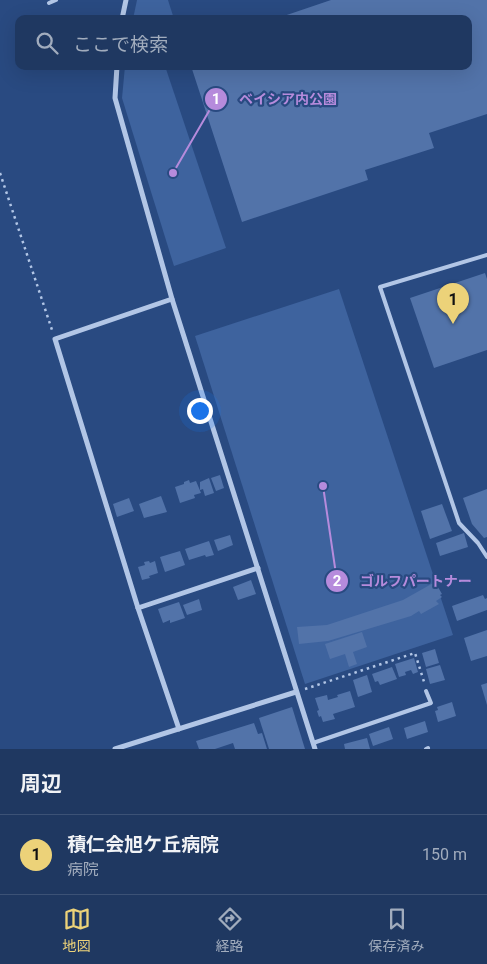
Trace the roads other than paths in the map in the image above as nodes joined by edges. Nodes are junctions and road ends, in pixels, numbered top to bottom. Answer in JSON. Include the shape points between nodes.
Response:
{"nodes":[{"id":1,"x":56,"y":0,"type":"edge"},
{"id":2,"x":126,"y":0,"type":"edge"},
{"id":3,"x":49,"y":3,"type":"dead end"},
{"id":4,"x":123,"y":15,"type":"edge"},
{"id":5,"x":117,"y":70,"type":"edge"},
{"id":6,"x":487,"y":255,"type":"edge"},
{"id":7,"x":172,"y":299,"type":"junction"},
{"id":8,"x":487,"y":556,"type":"edge"},
{"id":9,"x":258,"y":568,"type":"junction"},
{"id":10,"x":138,"y":608,"type":"junction"},
{"id":11,"x":426,"y":691,"type":"road end"},
{"id":12,"x":296,"y":692,"type":"junction"},
{"id":13,"x":179,"y":729,"type":"junction"},
{"id":14,"x":314,"y":746,"type":"edge"},
{"id":15,"x":115,"y":749,"type":"edge"}],
"edges":[{"from":1,"to":3,"type":"lane"},
{"from":2,"to":4,"type":"street"},
{"from":5,"to":7,"type":"street","via":[[115,98]]},
{"from":6,"to":8,"type":"lane","via":[[380,287],[459,523]]},
{"from":7,"to":9,"type":"street"},
{"from":7,"to":10,"type":"street","via":[[55,339]]},
{"from":9,"to":10,"type":"street"},
{"from":9,"to":12,"type":"street"},
{"from":10,"to":13,"type":"street"},
{"from":11,"to":14,"type":"lane","via":[[431,703]]},
{"from":12,"to":13,"type":"street"},
{"from":12,"to":14,"type":"street"},
{"from":13,"to":15,"type":"street"}]}
